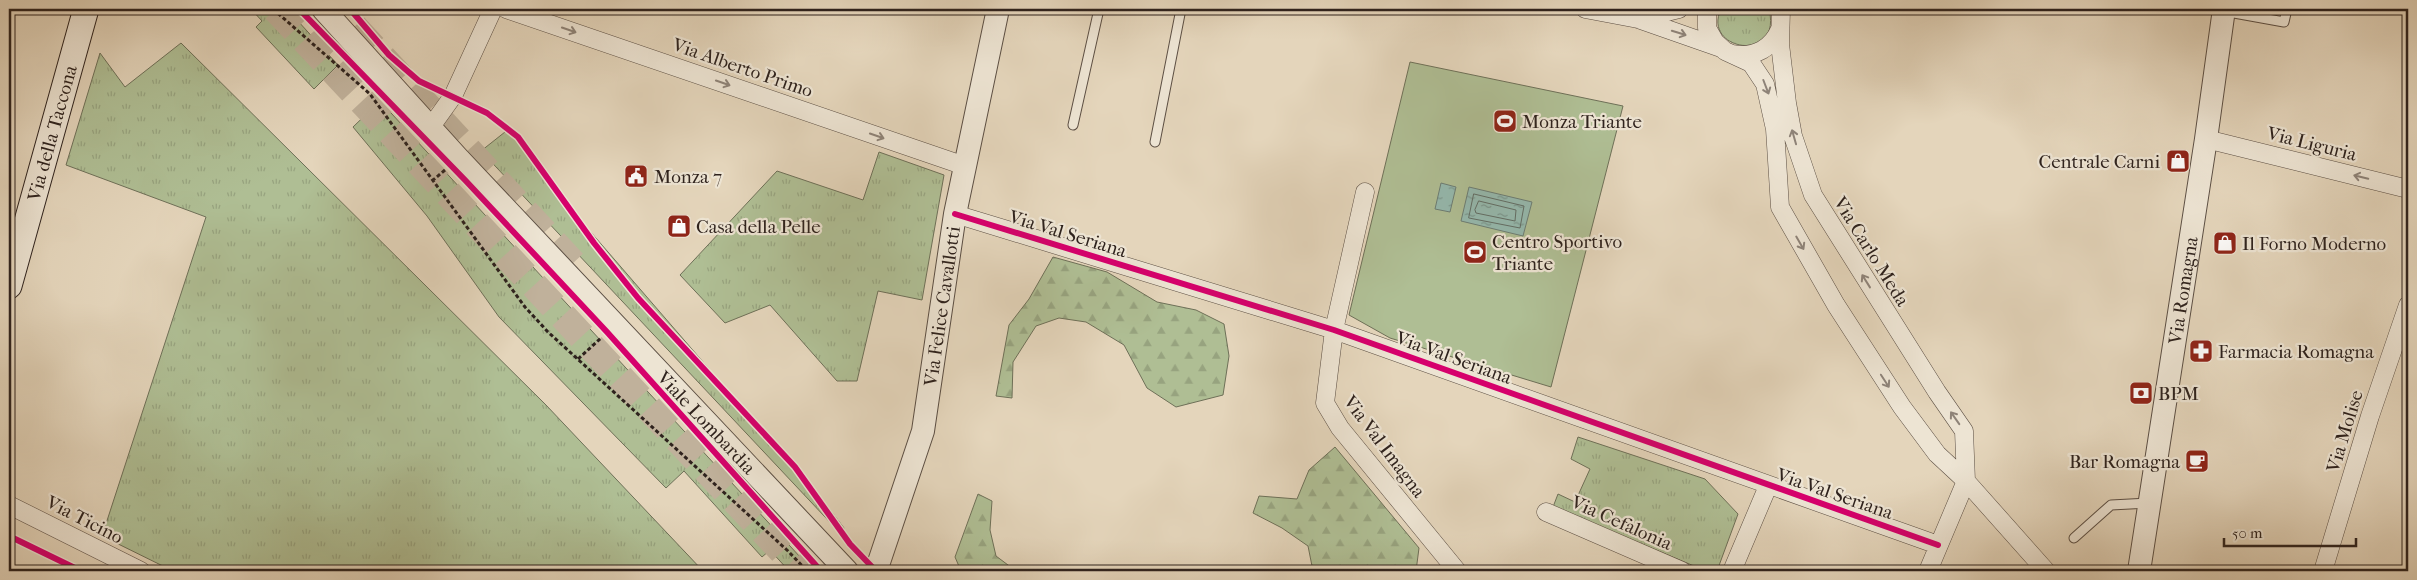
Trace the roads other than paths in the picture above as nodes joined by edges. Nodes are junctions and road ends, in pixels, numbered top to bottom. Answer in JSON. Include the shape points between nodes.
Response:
{"nodes":[{"id":1,"x":86,"y":9,"type":"edge"},
{"id":2,"x":323,"y":9,"type":"edge"},
{"id":3,"x":493,"y":9,"type":"edge"},
{"id":4,"x":506,"y":9,"type":"edge"},
{"id":5,"x":998,"y":9,"type":"edge"},
{"id":6,"x":1099,"y":9,"type":"edge"},
{"id":7,"x":1181,"y":9,"type":"edge"},
{"id":8,"x":1585,"y":9,"type":"edge"},
{"id":9,"x":1679,"y":9,"type":"edge"},
{"id":10,"x":1707,"y":9,"type":"edge"},
{"id":11,"x":2287,"y":9,"type":"edge"},
{"id":12,"x":2223,"y":10,"type":"edge"},
{"id":13,"x":1781,"y":15,"type":"edge"},
{"id":14,"x":1638,"y":19,"type":"junction"},
{"id":15,"x":1727,"y":51,"type":"junction"},
{"id":16,"x":1072,"y":125,"type":"dead end"},
{"id":17,"x":430,"y":128,"type":"junction"},
{"id":18,"x":2206,"y":139,"type":"junction"},
{"id":19,"x":1155,"y":142,"type":"dead end"},
{"id":20,"x":965,"y":166,"type":"junction"},
{"id":21,"x":2408,"y":189,"type":"edge"},
{"id":22,"x":1365,"y":192,"type":"dead end"},
{"id":23,"x":955,"y":214,"type":"junction"},
{"id":24,"x":9,"y":286,"type":"edge"},
{"id":25,"x":2408,"y":305,"type":"edge"},
{"id":26,"x":1334,"y":330,"type":"junction"},
{"id":27,"x":1966,"y":481,"type":"junction"},
{"id":28,"x":1768,"y":486,"type":"junction"},
{"id":29,"x":2150,"y":503,"type":"junction"},
{"id":30,"x":10,"y":506,"type":"edge"},
{"id":31,"x":1546,"y":512,"type":"dead end"},
{"id":32,"x":2074,"y":538,"type":"dead end"},
{"id":33,"x":1938,"y":545,"type":"junction"},
{"id":34,"x":141,"y":571,"type":"edge"},
{"id":35,"x":847,"y":571,"type":"edge"},
{"id":36,"x":876,"y":571,"type":"edge"},
{"id":37,"x":1457,"y":571,"type":"edge"},
{"id":38,"x":1682,"y":571,"type":"edge"},
{"id":39,"x":1732,"y":571,"type":"edge"},
{"id":40,"x":1928,"y":571,"type":"edge"},
{"id":41,"x":2046,"y":571,"type":"edge"},
{"id":42,"x":2139,"y":571,"type":"edge"},
{"id":43,"x":2323,"y":571,"type":"edge"}],
"edges":[{"from":1,"to":24,"type":"main road","name":"Via della Taccona"},
{"from":2,"to":17,"type":"street","name":"Viale Lombardia"},
{"from":3,"to":17,"type":"street","via":[[453,96]]},
{"from":4,"to":20,"type":"street","name":"Via Alberto Primo","one_way":true},
{"from":5,"to":20,"type":"street","name":"Via Felice Cavallotti"},
{"from":6,"to":16,"type":"lane"},
{"from":7,"to":19,"type":"lane"},
{"from":8,"to":14,"type":"street"},
{"from":9,"to":14,"type":"street"},
{"from":10,"to":15,"type":"street","via":[[1707,28],[1712,38]]},
{"from":11,"to":12,"type":"lane","via":[[2284,22]]},
{"from":12,"to":18,"type":"street","name":"Via Romagna"},
{"from":13,"to":15,"type":"street","name":"Via Carlo Meda","via":[[1774,40],[1762,51],[1746,55]]},
{"from":27,"to":13,"type":"street","name":"Via Carlo Meda","one_way":true,"via":[[1964,431],[1813,195],[1789,118],[1780,44]]},
{"from":14,"to":15,"type":"street","one_way":true},
{"from":15,"to":27,"type":"street","one_way":true,"via":[[1755,67],[1768,91],[1775,129],[1780,207],[1836,305],[1902,407],[1936,454]]},
{"from":17,"to":35,"type":"street","name":"Viale Lombardia"},
{"from":21,"to":18,"type":"street","name":"Via Liguria","one_way":true},
{"from":18,"to":29,"type":"street","name":"Via Romagna"},
{"from":20,"to":23,"type":"street","name":"Via Felice Cavallotti"},
{"from":22,"to":26,"type":"street","name":"Via Val Imagna"},
{"from":23,"to":26,"type":"street","name":"Via Val Seriana"},
{"from":23,"to":36,"type":"street","name":"Via Felice Cavallotti","via":[[924,431]]},
{"from":25,"to":43,"type":"street","name":"Via Molise"},
{"from":26,"to":28,"type":"street","name":"Via Val Seriana"},
{"from":26,"to":37,"type":"street","name":"Via Val Imagna","via":[[1325,403],[1340,428]]},
{"from":27,"to":33,"type":"street","name":"Via Carlo Meda"},
{"from":27,"to":41,"type":"street"},
{"from":28,"to":33,"type":"street","name":"Via Val Seriana"},
{"from":28,"to":39,"type":"street"},
{"from":29,"to":32,"type":"lane","via":[[2111,506]]},
{"from":29,"to":42,"type":"street","name":"Via Romagna"},
{"from":30,"to":34,"type":"street","name":"Via Ticino"},
{"from":31,"to":38,"type":"street","name":"Via Cefalonia"},
{"from":33,"to":40,"type":"street","name":"Via Carlo Meda"}]}
